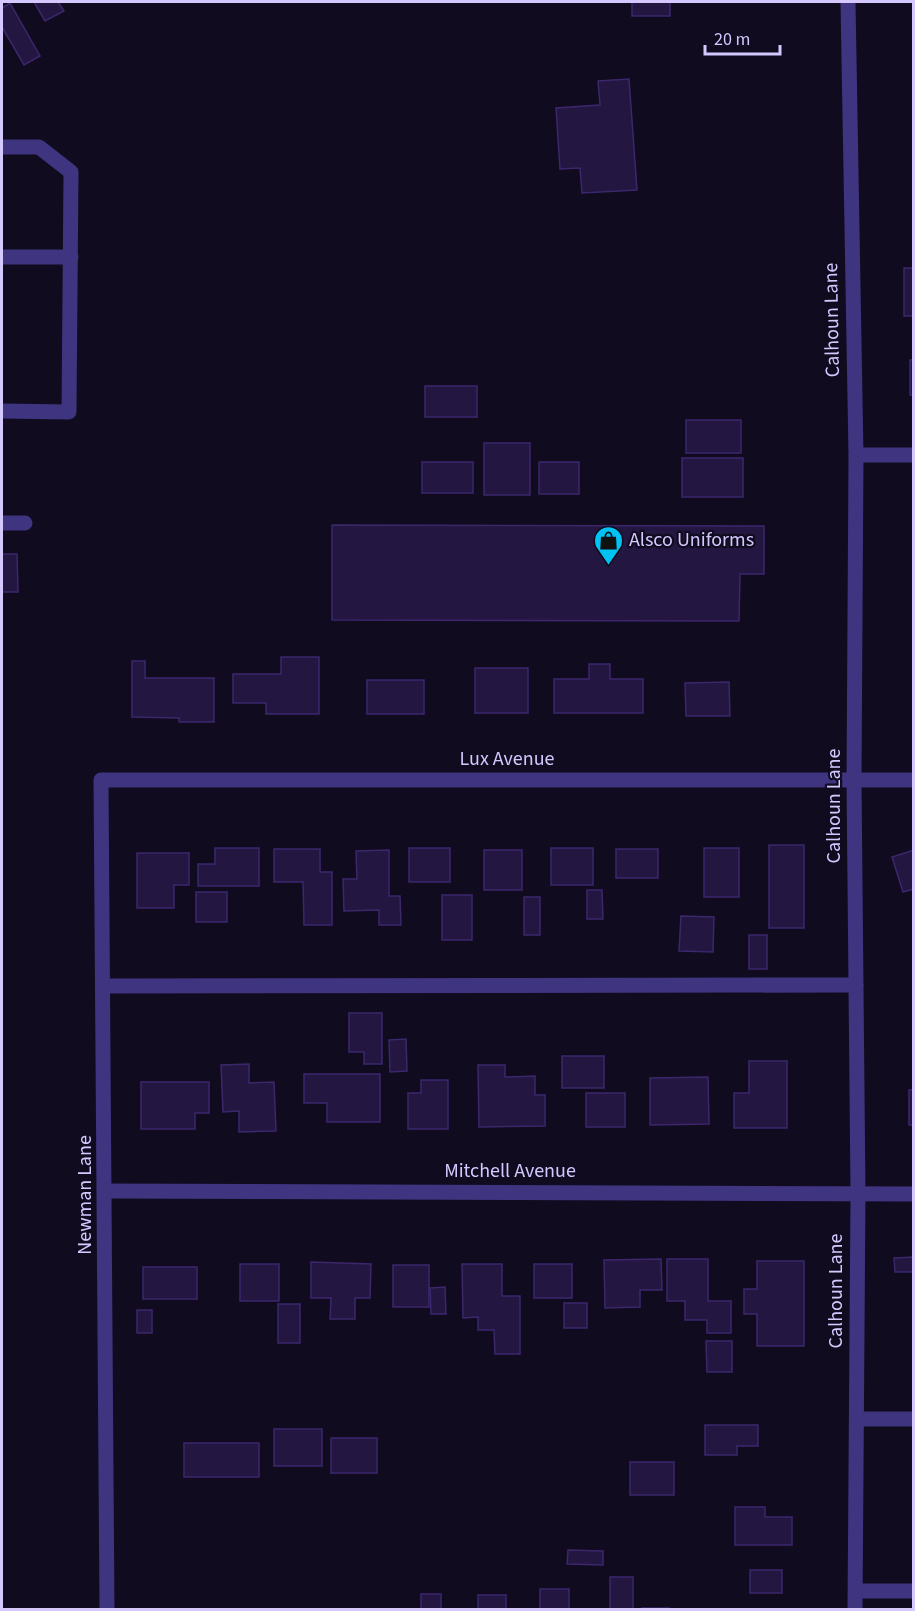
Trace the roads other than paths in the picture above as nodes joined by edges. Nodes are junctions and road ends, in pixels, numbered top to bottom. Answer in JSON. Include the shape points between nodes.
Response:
{"nodes":[{"id":1,"x":848,"y":2,"type":"edge"},
{"id":2,"x":2,"y":147,"type":"edge"},
{"id":3,"x":2,"y":257,"type":"edge"},
{"id":4,"x":71,"y":257,"type":"junction"},
{"id":5,"x":2,"y":411,"type":"edge"},
{"id":6,"x":856,"y":455,"type":"junction"},
{"id":7,"x":914,"y":455,"type":"edge"},
{"id":8,"x":2,"y":523,"type":"edge"},
{"id":9,"x":25,"y":523,"type":"dead end"},
{"id":10,"x":101,"y":780,"type":"joint"},
{"id":11,"x":854,"y":780,"type":"junction"},
{"id":12,"x":914,"y":780,"type":"edge"},
{"id":13,"x":856,"y":985,"type":"junction"},
{"id":14,"x":104,"y":986,"type":"junction"},
{"id":15,"x":106,"y":1191,"type":"junction"},
{"id":16,"x":858,"y":1193,"type":"junction"},
{"id":17,"x":914,"y":1194,"type":"edge"},
{"id":18,"x":856,"y":1419,"type":"junction"},
{"id":19,"x":914,"y":1419,"type":"edge"},
{"id":20,"x":856,"y":1591,"type":"junction"},
{"id":21,"x":914,"y":1591,"type":"edge"},
{"id":22,"x":107,"y":1610,"type":"edge"},
{"id":23,"x":855,"y":1610,"type":"edge"}],
"edges":[{"from":1,"to":6,"type":"street","name":"Calhoun Lane"},
{"from":2,"to":4,"type":"street","via":[[39,147],[71,172]]},
{"from":3,"to":4,"type":"street"},
{"from":4,"to":5,"type":"street","via":[[69,412]]},
{"from":6,"to":7,"type":"street"},
{"from":6,"to":11,"type":"street","name":"Calhoun Lane"},
{"from":8,"to":9,"type":"street"},
{"from":10,"to":11,"type":"street","name":"Lux Avenue"},
{"from":10,"to":14,"type":"street","name":"Newman Lane"},
{"from":11,"to":12,"type":"street","name":"Lux Avenue"},
{"from":11,"to":13,"type":"street","name":"Calhoun Lane"},
{"from":13,"to":14,"type":"street"},
{"from":13,"to":16,"type":"street","name":"Calhoun Lane"},
{"from":14,"to":15,"type":"street","name":"Newman Lane"},
{"from":15,"to":16,"type":"street","name":"Mitchell Avenue"},
{"from":15,"to":22,"type":"street","name":"Newman Lane"},
{"from":16,"to":17,"type":"street","name":"Mitchell Avenue"},
{"from":16,"to":18,"type":"street","name":"Calhoun Lane"},
{"from":18,"to":19,"type":"street"},
{"from":18,"to":20,"type":"street","name":"Calhoun Lane"},
{"from":20,"to":21,"type":"street"},
{"from":20,"to":23,"type":"street","name":"Calhoun Lane"}]}
